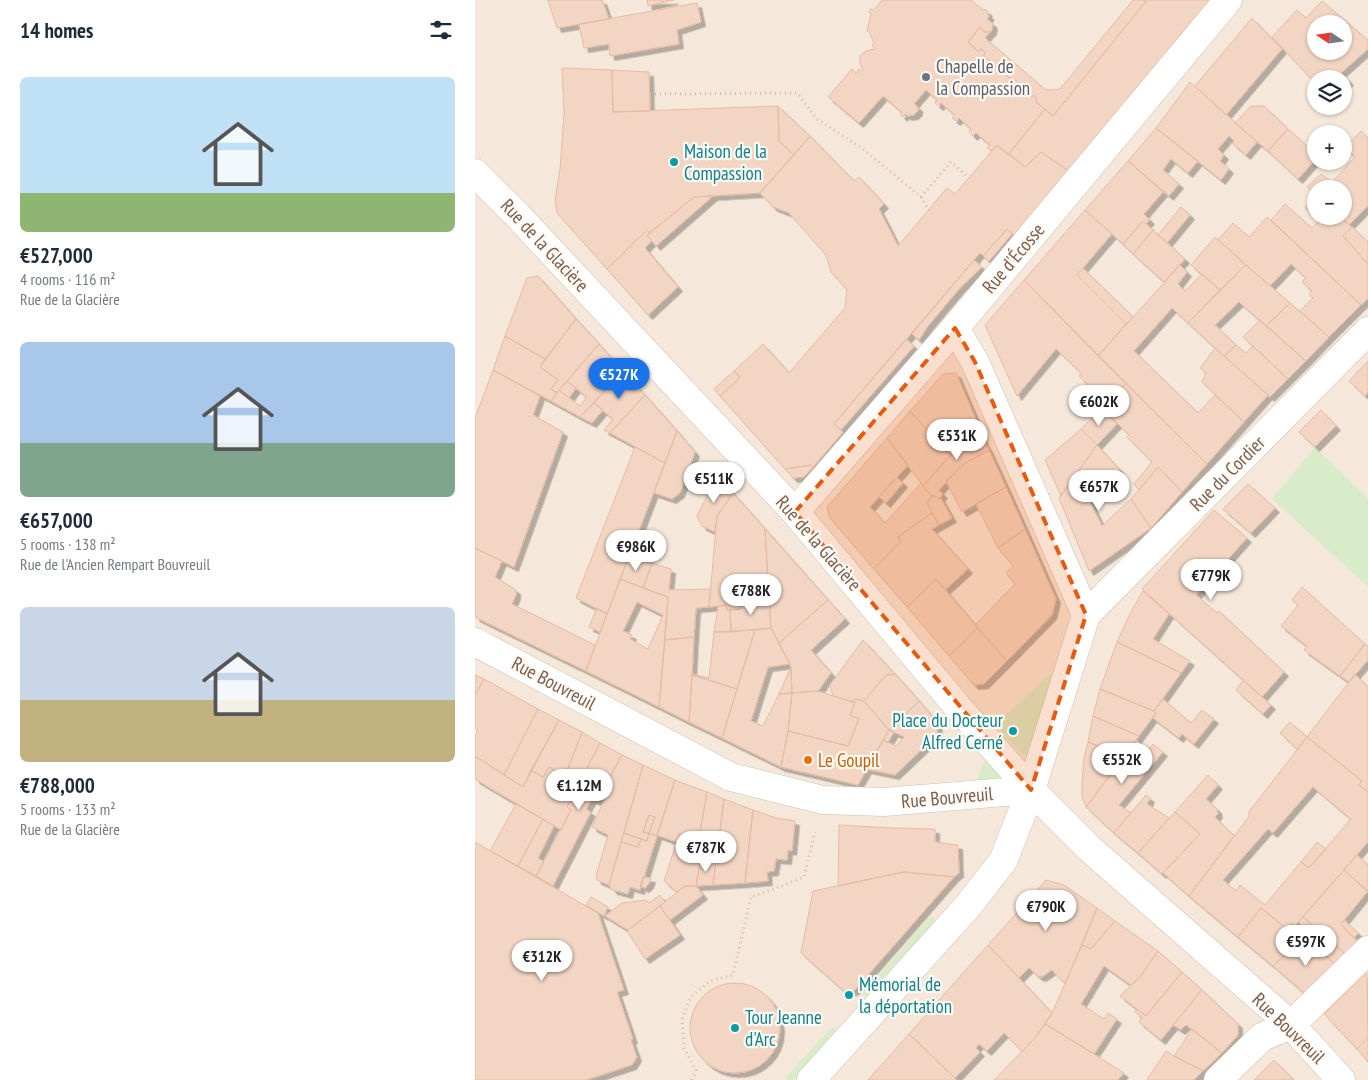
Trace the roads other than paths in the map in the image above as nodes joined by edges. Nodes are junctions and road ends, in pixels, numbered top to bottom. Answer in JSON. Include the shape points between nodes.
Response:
{"nodes":[{"id":1,"x":1228,"y":0,"type":"edge"},
{"id":2,"x":475,"y":173,"type":"edge"},
{"id":3,"x":955,"y":328,"type":"junction"},
{"id":4,"x":1368,"y":330,"type":"edge"},
{"id":5,"x":795,"y":512,"type":"junction"},
{"id":6,"x":1086,"y":615,"type":"junction"},
{"id":7,"x":475,"y":642,"type":"edge"},
{"id":8,"x":1031,"y":790,"type":"junction"},
{"id":9,"x":1368,"y":950,"type":"edge"},
{"id":10,"x":1291,"y":1025,"type":"junction"},
{"id":11,"x":811,"y":1080,"type":"edge"},
{"id":12,"x":1218,"y":1080,"type":"edge"},
{"id":13,"x":1341,"y":1080,"type":"edge"}],
"edges":[{"from":1,"to":3,"type":"street","name":"Rue d'Écosse"},
{"from":2,"to":5,"type":"street","name":"Rue de la Glacière"},
{"from":3,"to":5,"type":"street","name":"Rue d'Écosse"},
{"from":3,"to":6,"type":"street","via":[[975,362]]},
{"from":4,"to":6,"type":"street","name":"Rue du Cordier"},
{"from":5,"to":8,"type":"street","name":"Rue de la Glacière"},
{"from":6,"to":8,"type":"street"},
{"from":7,"to":8,"type":"street","name":"Rue Bouvreuil","via":[[731,778],[823,800],[884,802]]},
{"from":8,"to":10,"type":"street","name":"Rue Bouvreuil","via":[[1090,849]]},
{"from":8,"to":11,"type":"street","via":[[1003,861],[967,907]]},
{"from":9,"to":10,"type":"street"},
{"from":10,"to":12,"type":"street","via":[[1262,1037]]},
{"from":10,"to":13,"type":"street","name":"Rue Bouvreuil"}]}
